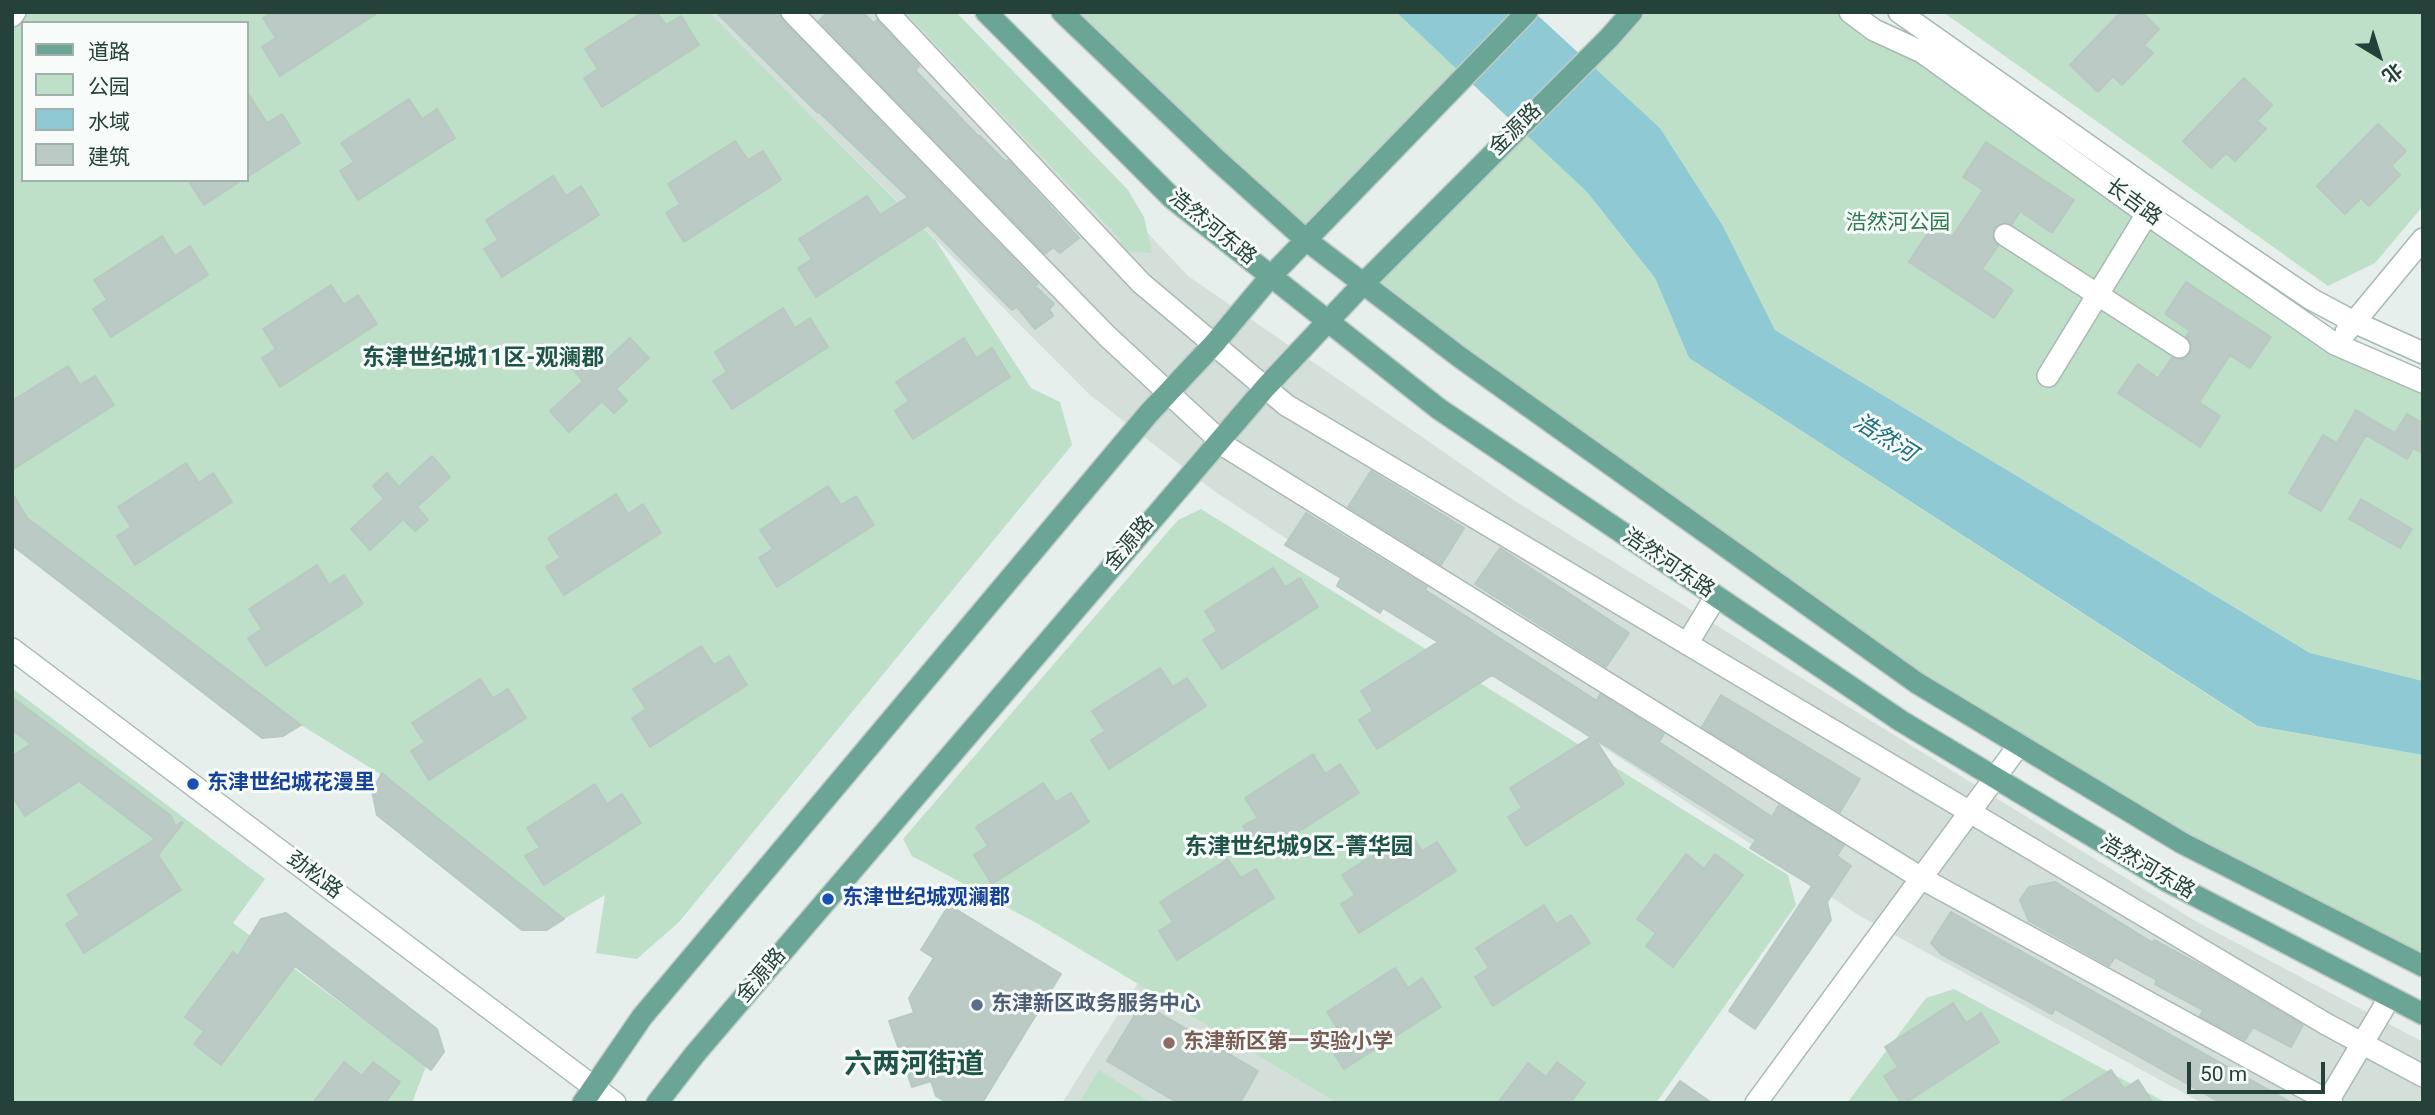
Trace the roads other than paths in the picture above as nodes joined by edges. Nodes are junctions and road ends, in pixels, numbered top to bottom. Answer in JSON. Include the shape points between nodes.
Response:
{"nodes":[{"id":1,"x":792,"y":12,"type":"edge"},
{"id":2,"x":887,"y":12,"type":"edge"},
{"id":3,"x":986,"y":12,"type":"edge"},
{"id":4,"x":1062,"y":12,"type":"edge"},
{"id":5,"x":1527,"y":12,"type":"edge"},
{"id":6,"x":1632,"y":12,"type":"edge"},
{"id":7,"x":1850,"y":12,"type":"edge"},
{"id":8,"x":1899,"y":12,"type":"edge"},
{"id":9,"x":2147,"y":214,"type":"junction"},
{"id":10,"x":2005,"y":234,"type":"dead end"},
{"id":11,"x":2423,"y":239,"type":"edge"},
{"id":12,"x":1306,"y":240,"type":"junction"},
{"id":13,"x":1272,"y":276,"type":"junction"},
{"id":14,"x":1363,"y":284,"type":"junction"},
{"id":15,"x":2098,"y":295,"type":"junction"},
{"id":16,"x":1328,"y":321,"type":"junction"},
{"id":17,"x":2354,"y":322,"type":"junction"},
{"id":18,"x":1214,"y":344,"type":"junction"},
{"id":19,"x":2336,"y":344,"type":"junction"},
{"id":20,"x":2179,"y":347,"type":"dead end"},
{"id":21,"x":2423,"y":353,"type":"edge"},
{"id":22,"x":2048,"y":376,"type":"dead end"},
{"id":23,"x":2423,"y":382,"type":"edge"},
{"id":24,"x":1265,"y":388,"type":"junction"},
{"id":25,"x":1168,"y":393,"type":"junction"},
{"id":26,"x":1220,"y":440,"type":"junction"},
{"id":27,"x":1716,"y":596,"type":"junction"},
{"id":28,"x":1687,"y":644,"type":"junction"},
{"id":29,"x":12,"y":649,"type":"edge"},
{"id":30,"x":2019,"y":745,"type":"junction"},
{"id":31,"x":1995,"y":778,"type":"junction"},
{"id":32,"x":1970,"y":812,"type":"junction"},
{"id":33,"x":1921,"y":878,"type":"junction"},
{"id":34,"x":2423,"y":966,"type":"edge"},
{"id":35,"x":2390,"y":997,"type":"junction"},
{"id":36,"x":2423,"y":1014,"type":"edge"},
{"id":37,"x":2363,"y":1044,"type":"junction"},
{"id":38,"x":2423,"y":1076,"type":"edge"},
{"id":39,"x":589,"y":1095,"type":"edge"},
{"id":40,"x":2330,"y":1102,"type":"edge"},
{"id":41,"x":615,"y":1103,"type":"edge"},
{"id":42,"x":657,"y":1103,"type":"edge"},
{"id":43,"x":1756,"y":1103,"type":"edge"}],
"edges":[{"from":1,"to":25,"type":"street","via":[[1107,337]]},
{"from":2,"to":18,"type":"street","via":[[1141,282]]},
{"from":3,"to":13,"type":"main road","name":"浩然河东路","via":[[1172,198]]},
{"from":4,"to":12,"type":"main road","name":"浩然河东路"},
{"from":5,"to":12,"type":"main road"},
{"from":6,"to":14,"type":"main road","name":"金源路"},
{"from":7,"to":9,"type":"street","name":"长吉路","via":[[1874,30],[1922,52]]},
{"from":8,"to":17,"type":"street","name":"长吉路","via":[[2189,216],[2311,299]]},
{"from":9,"to":15,"type":"street"},
{"from":9,"to":19,"type":"street","name":"长吉路"},
{"from":10,"to":15,"type":"street"},
{"from":11,"to":17,"type":"street"},
{"from":12,"to":13,"type":"main road"},
{"from":12,"to":14,"type":"main road","name":"浩然河东路"},
{"from":13,"to":16,"type":"main road","name":"浩然河东路"},
{"from":13,"to":18,"type":"main road"},
{"from":14,"to":16,"type":"main road","name":"金源路"},
{"from":14,"to":30,"type":"main road","name":"浩然河东路","via":[[1906,675]]},
{"from":15,"to":20,"type":"street"},
{"from":15,"to":22,"type":"street"},
{"from":16,"to":24,"type":"main road","name":"金源路"},
{"from":16,"to":27,"type":"main road","name":"浩然河东路","via":[[1439,409]]},
{"from":17,"to":19,"type":"street"},
{"from":17,"to":21,"type":"street","name":"长吉路"},
{"from":18,"to":24,"type":"street"},
{"from":18,"to":25,"type":"main road"},
{"from":19,"to":23,"type":"street","name":"长吉路"},
{"from":24,"to":26,"type":"main road","name":"金源路"},
{"from":24,"to":28,"type":"street"},
{"from":25,"to":26,"type":"street"},
{"from":25,"to":39,"type":"main road","via":[[654,1003]]},
{"from":26,"to":33,"type":"street"},
{"from":26,"to":42,"type":"main road","name":"金源路"},
{"from":27,"to":28,"type":"street"},
{"from":27,"to":31,"type":"main road","name":"浩然河东路","via":[[1901,721]]},
{"from":28,"to":32,"type":"street"},
{"from":29,"to":39,"type":"street","name":"劲松路"},
{"from":30,"to":31,"type":"street"},
{"from":30,"to":34,"type":"main road","name":"浩然河东路","via":[[2182,843]]},
{"from":31,"to":32,"type":"street"},
{"from":31,"to":35,"type":"main road","name":"浩然河东路","via":[[2167,881]]},
{"from":32,"to":33,"type":"street"},
{"from":32,"to":37,"type":"street"},
{"from":33,"to":40,"type":"street"},
{"from":33,"to":43,"type":"street"},
{"from":35,"to":36,"type":"main road","name":"浩然河东路"},
{"from":35,"to":37,"type":"street"},
{"from":37,"to":38,"type":"street"},
{"from":37,"to":40,"type":"street"},
{"from":39,"to":41,"type":"street","name":"劲松路"}]}
